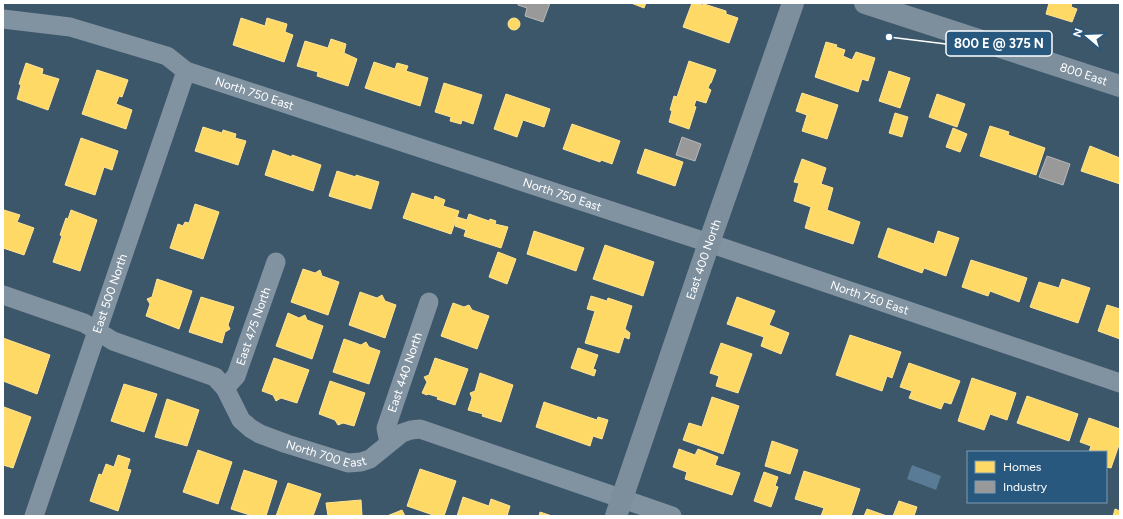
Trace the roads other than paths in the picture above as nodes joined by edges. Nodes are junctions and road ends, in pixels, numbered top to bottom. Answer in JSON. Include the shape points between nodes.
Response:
{"nodes":[{"id":1,"x":793,"y":3,"type":"edge"},
{"id":2,"x":865,"y":3,"type":"edge"},
{"id":3,"x":3,"y":19,"type":"edge"},
{"id":4,"x":186,"y":71,"type":"junction"},
{"id":5,"x":1120,"y":86,"type":"edge"},
{"id":6,"x":709,"y":243,"type":"junction"},
{"id":7,"x":276,"y":262,"type":"dead end"},
{"id":8,"x":3,"y":295,"type":"edge"},
{"id":9,"x":430,"y":302,"type":"dead end"},
{"id":10,"x":97,"y":331,"type":"junction"},
{"id":11,"x":1120,"y":382,"type":"edge"},
{"id":12,"x":225,"y":388,"type":"junction"},
{"id":13,"x":389,"y":444,"type":"junction"},
{"id":14,"x":619,"y":507,"type":"edge"},
{"id":15,"x":34,"y":516,"type":"edge"},
{"id":16,"x":672,"y":516,"type":"edge"}],
"edges":[{"from":1,"to":6,"type":"main road","name":"East 400 North"},
{"from":2,"to":5,"type":"main road","name":"800 East"},
{"from":3,"to":4,"type":"street","name":"North 750 East","via":[[70,27],[167,56]]},
{"from":4,"to":6,"type":"street","name":"North 750 East"},
{"from":4,"to":10,"type":"street","name":"East 500 North"},
{"from":6,"to":11,"type":"street","name":"North 750 East"},
{"from":6,"to":14,"type":"main road","name":"East 400 North"},
{"from":7,"to":12,"type":"street","name":"East 475 North","via":[[236,376]]},
{"from":8,"to":10,"type":"street","name":"North 700 East","via":[[84,322]]},
{"from":9,"to":13,"type":"street","name":"East 440 North","via":[[386,428]]},
{"from":10,"to":12,"type":"street","name":"North 700 East","via":[[113,342],[215,377]]},
{"from":10,"to":15,"type":"street","name":"East 500 North"},
{"from":12,"to":13,"type":"street","name":"North 700 East","via":[[241,420],[260,434],[287,444],[348,463],[370,459]]},
{"from":13,"to":14,"type":"street","name":"North 700 East","via":[[402,433],[420,429]]},
{"from":14,"to":16,"type":"street","name":"North 700 East"}]}
